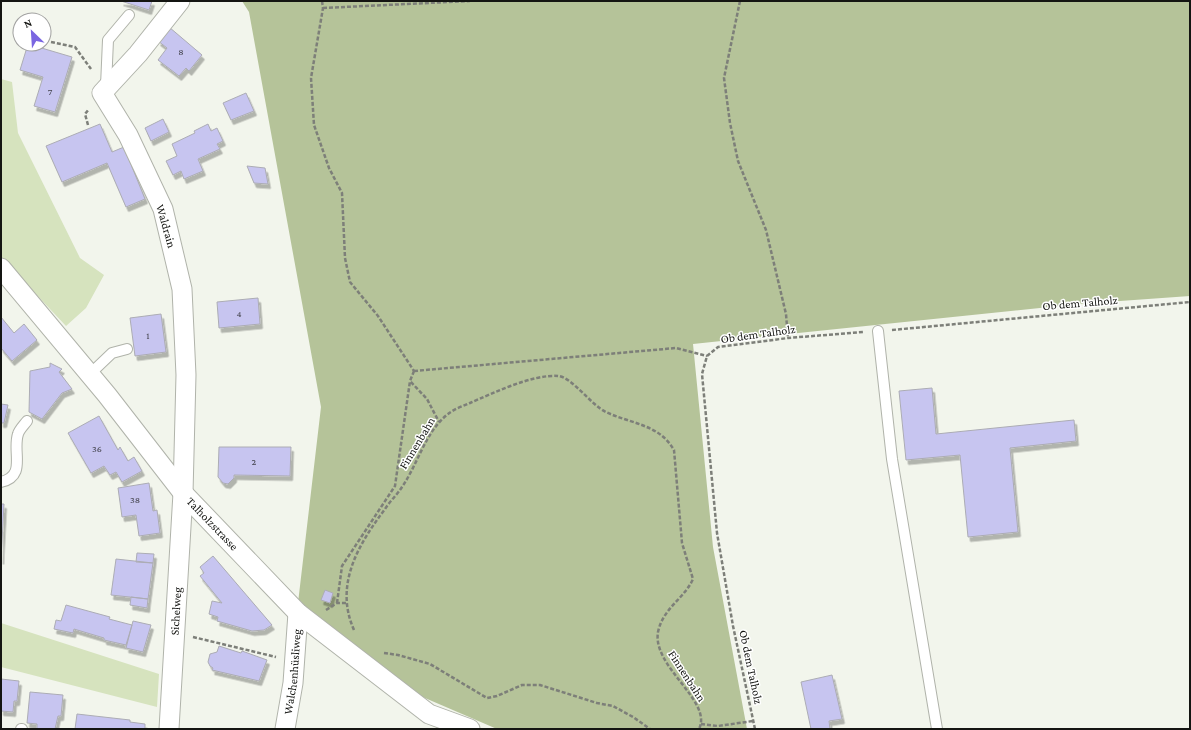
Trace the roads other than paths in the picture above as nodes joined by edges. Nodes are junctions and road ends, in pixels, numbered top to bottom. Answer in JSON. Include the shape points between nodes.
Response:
{"nodes":[{"id":1,"x":180,"y":1,"type":"edge"},
{"id":2,"x":129,"y":15,"type":"dead end"},
{"id":3,"x":106,"y":88,"type":"junction"},
{"id":4,"x":1,"y":268,"type":"edge"},
{"id":5,"x":878,"y":331,"type":"road end"},
{"id":6,"x":127,"y":349,"type":"dead end"},
{"id":7,"x":90,"y":374,"type":"junction"},
{"id":8,"x":27,"y":421,"type":"dead end"},
{"id":9,"x":1,"y":482,"type":"edge"},
{"id":10,"x":183,"y":493,"type":"junction"},
{"id":11,"x":298,"y":614,"type":"junction"},
{"id":12,"x":169,"y":729,"type":"edge"},
{"id":13,"x":285,"y":729,"type":"edge"},
{"id":14,"x":470,"y":729,"type":"edge"},
{"id":15,"x":937,"y":729,"type":"edge"}],
"edges":[{"from":1,"to":3,"type":"street","via":[[138,54]]},
{"from":2,"to":3,"type":"lane","via":[[108,40]]},
{"from":3,"to":10,"type":"street","name":"Waldrain","via":[[102,92],[128,135],[163,209],[182,289],[186,375]]},
{"from":4,"to":7,"type":"street","name":"Talholzstrasse"},
{"from":5,"to":15,"type":"lane","via":[[892,459]]},
{"from":6,"to":7,"type":"lane","via":[[112,353]]},
{"from":7,"to":10,"type":"street","name":"Talholzstrasse"},
{"from":8,"to":9,"type":"lane","via":[[18,434],[16,472],[10,480]]},
{"from":10,"to":11,"type":"street","name":"Talholzstrasse"},
{"from":10,"to":12,"type":"street","name":"Sichelweg"},
{"from":11,"to":13,"type":"street","name":"Walchenhüsliweg","via":[[295,661]]},
{"from":11,"to":14,"type":"street","name":"Talholzstrasse","via":[[429,714]]}]}
